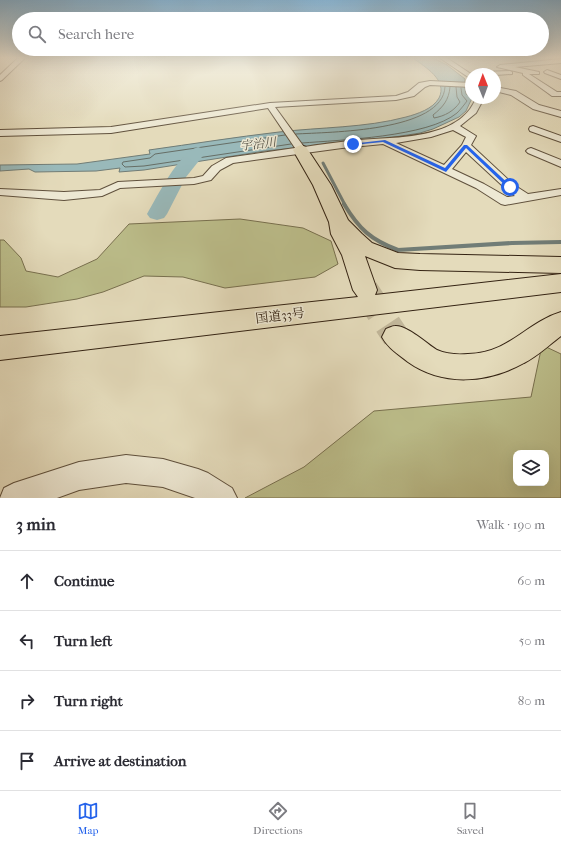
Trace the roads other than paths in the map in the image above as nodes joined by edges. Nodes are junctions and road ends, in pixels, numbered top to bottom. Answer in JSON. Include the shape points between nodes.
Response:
{"nodes":[{"id":1,"x":535,"y":81,"type":"edge"},
{"id":2,"x":465,"y":85,"type":"edge"},
{"id":3,"x":501,"y":90,"type":"edge"},
{"id":4,"x":561,"y":94,"type":"edge"},
{"id":5,"x":478,"y":104,"type":"edge"},
{"id":6,"x":270,"y":105,"type":"junction"},
{"id":7,"x":561,"y":114,"type":"edge"},
{"id":8,"x":454,"y":127,"type":"junction"},
{"id":9,"x":533,"y":129,"type":"dead end"},
{"id":10,"x":0,"y":133,"type":"edge"},
{"id":11,"x":561,"y":139,"type":"edge"},
{"id":12,"x":384,"y":141,"type":"junction"},
{"id":13,"x":466,"y":146,"type":"junction"},
{"id":14,"x":301,"y":150,"type":"junction"},
{"id":15,"x":531,"y":151,"type":"dead end"},
{"id":16,"x":561,"y":164,"type":"edge"},
{"id":17,"x":446,"y":170,"type":"junction"},
{"id":18,"x":0,"y":192,"type":"edge"},
{"id":19,"x":561,"y":192,"type":"edge"},
{"id":20,"x":526,"y":198,"type":"junction"},
{"id":21,"x":339,"y":222,"type":"junction"},
{"id":22,"x":561,"y":265,"type":"edge"},
{"id":23,"x":561,"y":282,"type":"edge"},
{"id":24,"x":366,"y":290,"type":"tunnel mouth"},
{"id":25,"x":561,"y":322,"type":"edge"},
{"id":26,"x":396,"y":337,"type":"tunnel mouth"},
{"id":27,"x":0,"y":348,"type":"edge"},
{"id":28,"x":14,"y":498,"type":"edge"},
{"id":29,"x":222,"y":498,"type":"edge"}],
"edges":[{"from":1,"to":4,"type":"street","via":[[554,94]]},
{"from":2,"to":6,"type":"street","via":[[432,83],[396,98]]},
{"from":3,"to":7,"type":"street","via":[[513,93],[541,109]]},
{"from":5,"to":8,"type":"street","via":[[468,117]]},
{"from":6,"to":10,"type":"street","via":[[124,128]]},
{"from":6,"to":14,"type":"street"},
{"from":8,"to":12,"type":"street","via":[[402,140]]},
{"from":8,"to":13,"type":"street","via":[[471,136]]},
{"from":9,"to":11,"type":"street"},
{"from":12,"to":14,"type":"street"},
{"from":12,"to":17,"type":"street"},
{"from":13,"to":17,"type":"street"},
{"from":13,"to":20,"type":"street","via":[[510,187]]},
{"from":14,"to":18,"type":"street","via":[[230,160],[216,168],[207,178],[194,181],[118,185],[102,193],[64,196]]},
{"from":14,"to":21,"type":"highway","via":[[322,185]]},
{"from":15,"to":16,"type":"street"},
{"from":17,"to":20,"type":"street","via":[[505,201]]},
{"from":19,"to":20,"type":"street"},
{"from":21,"to":22,"type":"highway","via":[[364,248],[395,260]]},
{"from":21,"to":24,"type":"highway"},
{"from":23,"to":27,"type":"highway","name":"国道33号"},
{"from":25,"to":26,"type":"highway","via":[[505,360],[473,367],[453,366],[430,360]]},
{"from":28,"to":29,"type":"street","via":[[79,476],[126,469],[163,473],[198,483]]}]}
